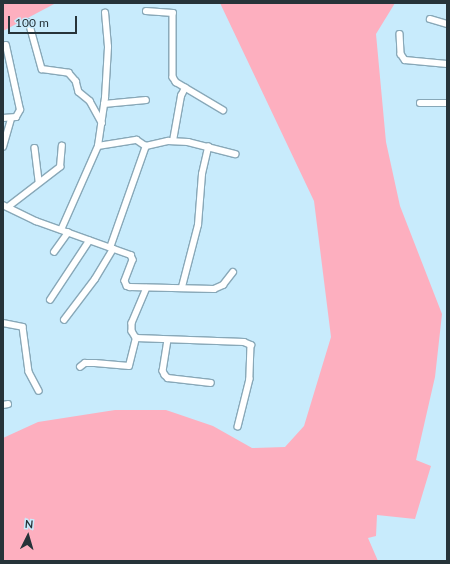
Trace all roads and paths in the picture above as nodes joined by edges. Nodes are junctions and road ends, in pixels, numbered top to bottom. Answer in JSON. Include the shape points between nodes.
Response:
{"nodes":[{"id":1,"x":146,"y":11,"type":"dead end"},
{"id":2,"x":105,"y":13,"type":"dead end"},
{"id":3,"x":430,"y":19,"type":"dead end"},
{"id":4,"x":29,"y":22,"type":"dead end"},
{"id":5,"x":447,"y":24,"type":"edge"},
{"id":6,"x":400,"y":34,"type":"dead end"},
{"id":7,"x":6,"y":46,"type":"dead end"},
{"id":8,"x":447,"y":64,"type":"edge"},
{"id":9,"x":185,"y":88,"type":"junction"},
{"id":10,"x":146,"y":100,"type":"dead end"},
{"id":11,"x":420,"y":103,"type":"dead end"},
{"id":12,"x":447,"y":103,"type":"edge"},
{"id":13,"x":104,"y":104,"type":"junction"},
{"id":14,"x":223,"y":110,"type":"dead end"},
{"id":15,"x":3,"y":118,"type":"edge"},
{"id":16,"x":11,"y":119,"type":"junction"},
{"id":17,"x":102,"y":123,"type":"junction"},
{"id":18,"x":172,"y":141,"type":"junction"},
{"id":19,"x":62,"y":146,"type":"dead end"},
{"id":20,"x":98,"y":146,"type":"junction"},
{"id":21,"x":146,"y":146,"type":"junction"},
{"id":22,"x":3,"y":147,"type":"edge"},
{"id":23,"x":208,"y":147,"type":"junction"},
{"id":24,"x":36,"y":148,"type":"dead end"},
{"id":25,"x":235,"y":154,"type":"dead end"},
{"id":26,"x":39,"y":182,"type":"junction"},
{"id":27,"x":6,"y":206,"type":"edge"},
{"id":28,"x":61,"y":230,"type":"junction"},
{"id":29,"x":68,"y":233,"type":"junction"},
{"id":30,"x":89,"y":241,"type":"junction"},
{"id":31,"x":111,"y":248,"type":"junction"},
{"id":32,"x":54,"y":252,"type":"dead end"},
{"id":33,"x":233,"y":272,"type":"dead end"},
{"id":34,"x":182,"y":287,"type":"junction"},
{"id":35,"x":147,"y":288,"type":"junction"},
{"id":36,"x":50,"y":300,"type":"dead end"},
{"id":37,"x":64,"y":320,"type":"dead end"},
{"id":38,"x":3,"y":323,"type":"edge"},
{"id":39,"x":136,"y":338,"type":"junction"},
{"id":40,"x":168,"y":340,"type":"junction"},
{"id":41,"x":80,"y":367,"type":"dead end"},
{"id":42,"x":211,"y":383,"type":"dead end"},
{"id":43,"x":39,"y":391,"type":"dead end"},
{"id":44,"x":238,"y":427,"type":"dead end"}],
"edges":[{"from":1,"to":9,"type":"street","via":[[173,12],[172,74],[176,82]]},
{"from":2,"to":13,"type":"street","via":[[108,47]]},
{"from":3,"to":5,"type":"street"},
{"from":4,"to":17,"type":"street","via":[[42,69],[69,72],[76,81],[79,92],[90,101]]},
{"from":6,"to":8,"type":"street","via":[[401,54],[405,60]]},
{"from":7,"to":16,"type":"street","via":[[20,105],[19,115]]},
{"from":9,"to":14,"type":"street"},
{"from":9,"to":18,"type":"street"},
{"from":10,"to":13,"type":"street"},
{"from":11,"to":12,"type":"street"},
{"from":13,"to":17,"type":"street"},
{"from":15,"to":16,"type":"street"},
{"from":16,"to":22,"type":"street"},
{"from":17,"to":20,"type":"street"},
{"from":18,"to":21,"type":"street"},
{"from":18,"to":23,"type":"street"},
{"from":19,"to":26,"type":"street","via":[[60,167]]},
{"from":20,"to":21,"type":"street","via":[[136,140]]},
{"from":20,"to":28,"type":"street"},
{"from":21,"to":31,"type":"street"},
{"from":23,"to":25,"type":"street"},
{"from":23,"to":34,"type":"street","via":[[202,174],[202,195],[196,235]]},
{"from":24,"to":26,"type":"street"},
{"from":26,"to":27,"type":"street"},
{"from":27,"to":28,"type":"street"},
{"from":28,"to":29,"type":"street"},
{"from":29,"to":30,"type":"street"},
{"from":29,"to":32,"type":"street"},
{"from":30,"to":31,"type":"street"},
{"from":30,"to":36,"type":"street"},
{"from":31,"to":35,"type":"street","via":[[132,257],[125,281],[127,286]]},
{"from":31,"to":37,"type":"street","via":[[95,279]]},
{"from":33,"to":34,"type":"street","via":[[219,288]]},
{"from":34,"to":35,"type":"street"},
{"from":35,"to":39,"type":"street","via":[[132,323],[132,331]]},
{"from":38,"to":43,"type":"street","via":[[22,327],[29,372]]},
{"from":39,"to":40,"type":"street"},
{"from":39,"to":41,"type":"street","via":[[129,366],[85,363]]},
{"from":40,"to":42,"type":"street","via":[[163,371],[165,375],[168,378]]},
{"from":40,"to":44,"type":"street","via":[[244,342],[251,345],[250,379]]}]}
